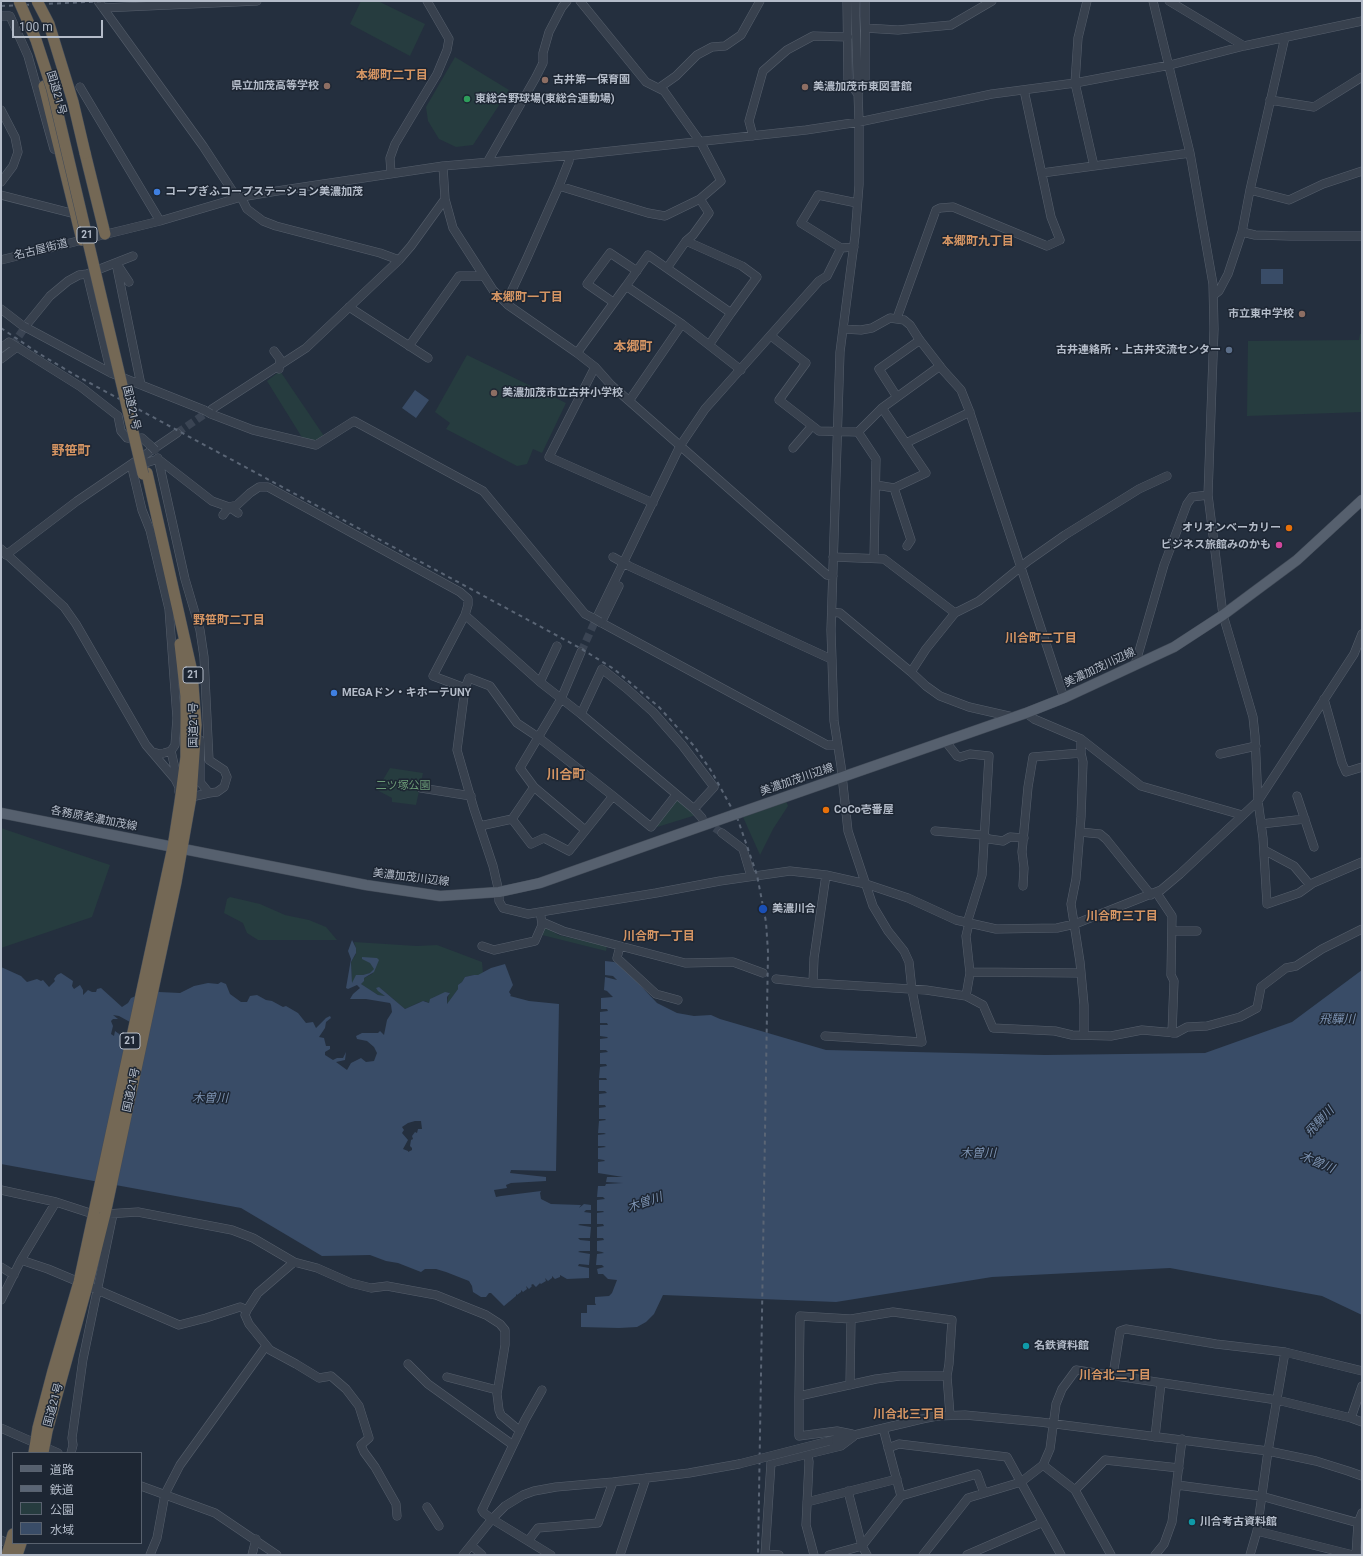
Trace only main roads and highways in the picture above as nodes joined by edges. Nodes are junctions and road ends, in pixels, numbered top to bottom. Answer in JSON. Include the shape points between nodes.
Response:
{"nodes":[{"id":1,"x":13,"y":1,"type":"edge"},
{"id":2,"x":19,"y":1,"type":"edge"},
{"id":3,"x":24,"y":1,"type":"edge"},
{"id":4,"x":37,"y":1,"type":"edge"},
{"id":5,"x":105,"y":234,"type":"road end"},
{"id":6,"x":82,"y":240,"type":"road end"},
{"id":7,"x":145,"y":473,"type":"junction"},
{"id":8,"x":1362,"y":500,"type":"edge"},
{"id":9,"x":1,"y":813,"type":"edge"},
{"id":10,"x":177,"y":848,"type":"junction"},
{"id":11,"x":171,"y":881,"type":"junction"},
{"id":12,"x":88,"y":1286,"type":"junction"},
{"id":13,"x":39,"y":1449,"type":"edge"}],
"edges":[{"from":1,"to":6,"type":"highway","number":"21","via":[[35,54]]},
{"from":2,"to":7,"type":"highway","name":"国道21号","number":"21","bridge":true,"via":[[36,40],[52,89]]},
{"from":3,"to":7,"type":"highway","name":"国道21号","number":"21","via":[[55,85]]},
{"from":4,"to":5,"type":"highway","bridge":true,"via":[[49,24],[73,102]]},
{"from":7,"to":10,"type":"highway","name":"国道21号","number":"21","via":[[179,631],[186,696],[186,757]]},
{"from":7,"to":10,"type":"highway","name":"国道21号","number":"21","via":[[191,665],[196,725],[191,797]]},
{"from":8,"to":10,"type":"main road","name":"美濃加茂川辺線","via":[[1297,560],[1223,615],[1174,647],[1026,713],[540,882],[499,892],[440,896]]},
{"from":9,"to":10,"type":"main road","name":"各務原美濃加茂線"},
{"from":10,"to":11,"type":"highway","name":"国道21号","number":"21"},
{"from":11,"to":12,"type":"highway","name":"国道21号","number":"21","via":[[108,1211]]},
{"from":11,"to":12,"type":"highway","name":"国道21号","number":"21","via":[[93,1214]]},
{"from":12,"to":13,"type":"highway","name":"国道21号","number":"21","via":[[53,1370]]}]}
